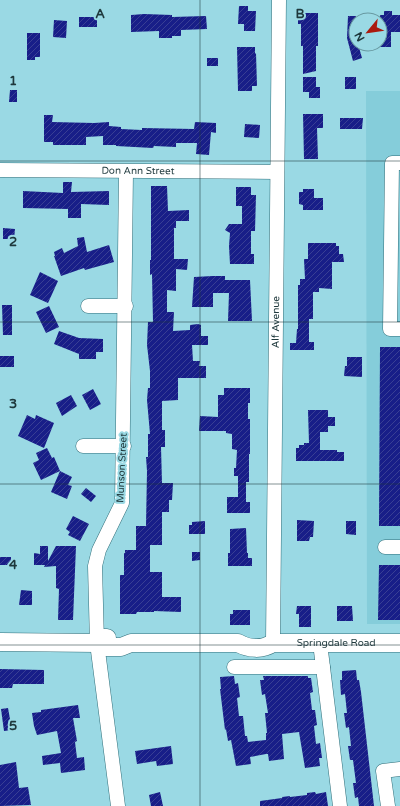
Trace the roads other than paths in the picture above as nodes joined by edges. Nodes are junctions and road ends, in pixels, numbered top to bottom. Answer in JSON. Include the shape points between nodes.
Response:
{"nodes":[{"id":1,"x":279,"y":0,"type":"edge"},
{"id":2,"x":400,"y":163,"type":"edge"},
{"id":3,"x":0,"y":170,"type":"edge"},
{"id":4,"x":126,"y":172,"type":"junction"},
{"id":5,"x":277,"y":172,"type":"junction"},
{"id":6,"x":88,"y":306,"type":"dead end"},
{"id":7,"x":126,"y":306,"type":"junction"},
{"id":8,"x":400,"y":329,"type":"edge"},
{"id":9,"x":83,"y":446,"type":"dead end"},
{"id":10,"x":124,"y":446,"type":"junction"},
{"id":11,"x":385,"y":547,"type":"dead end"},
{"id":12,"x":400,"y":547,"type":"edge"},
{"id":13,"x":0,"y":642,"type":"edge"},
{"id":14,"x":97,"y":643,"type":"junction"},
{"id":15,"x":273,"y":643,"type":"junction"},
{"id":16,"x":400,"y":643,"type":"edge"},
{"id":17,"x":320,"y":644,"type":"junction"},
{"id":18,"x":234,"y":667,"type":"dead end"},
{"id":19,"x":323,"y":667,"type":"junction"},
{"id":20,"x":400,"y":769,"type":"edge"},
{"id":21,"x":118,"y":806,"type":"edge"},
{"id":22,"x":340,"y":806,"type":"edge"},
{"id":23,"x":388,"y":806,"type":"edge"}],
"edges":[{"from":1,"to":5,"type":"street","name":"Alf Avenue"},
{"from":2,"to":8,"type":"street","via":[[392,163],[390,329]]},
{"from":3,"to":4,"type":"street","name":"Don Ann Street"},
{"from":4,"to":5,"type":"street","name":"Don Ann Street"},
{"from":4,"to":7,"type":"street","name":"Munson Street"},
{"from":5,"to":15,"type":"street","name":"Alf Avenue"},
{"from":6,"to":7,"type":"street"},
{"from":7,"to":10,"type":"street","name":"Munson Street"},
{"from":9,"to":10,"type":"street"},
{"from":10,"to":14,"type":"street","name":"Munson Street","via":[[122,503],[99,550],[95,566]]},
{"from":11,"to":12,"type":"street"},
{"from":13,"to":14,"type":"main road","name":"Springdale Road"},
{"from":14,"to":15,"type":"main road","name":"Springdale Road","via":[[102,647],[121,647],[131,643],[238,643],[247,648],[266,648]]},
{"from":14,"to":21,"type":"street","name":"Munson Street"},
{"from":15,"to":17,"type":"main road","name":"Springdale Road"},
{"from":16,"to":17,"type":"main road","name":"Springdale Road"},
{"from":17,"to":19,"type":"street"},
{"from":18,"to":19,"type":"street"},
{"from":19,"to":22,"type":"street"},
{"from":20,"to":23,"type":"street","via":[[384,771]]}]}
